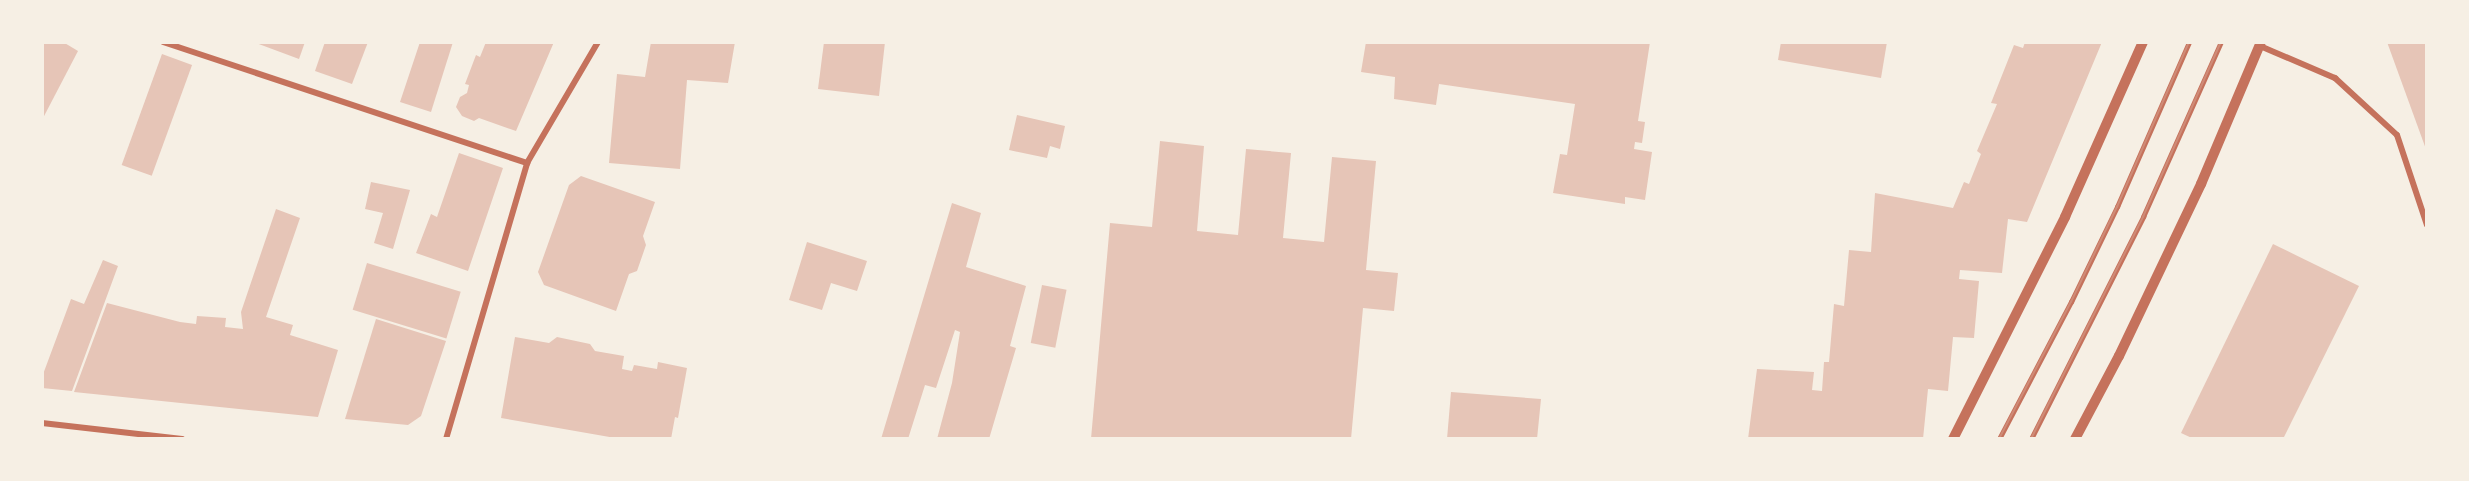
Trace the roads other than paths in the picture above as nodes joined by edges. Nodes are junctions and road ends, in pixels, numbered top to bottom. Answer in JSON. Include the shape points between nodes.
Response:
{"nodes":[{"id":1,"x":163,"y":42,"type":"edge"},
{"id":2,"x":598,"y":42,"type":"edge"},
{"id":3,"x":2144,"y":42,"type":"edge"},
{"id":4,"x":2189,"y":42,"type":"edge"},
{"id":5,"x":2221,"y":42,"type":"edge"},
{"id":6,"x":2260,"y":44,"type":"edge"},
{"id":7,"x":527,"y":163,"type":"junction"},
{"id":8,"x":2427,"y":225,"type":"edge"},
{"id":9,"x":42,"y":423,"type":"edge"},
{"id":10,"x":182,"y":439,"type":"edge"},
{"id":11,"x":446,"y":439,"type":"edge"},
{"id":12,"x":1953,"y":439,"type":"edge"},
{"id":13,"x":1999,"y":439,"type":"edge"},
{"id":14,"x":2031,"y":439,"type":"edge"},
{"id":15,"x":2074,"y":439,"type":"edge"}],
"edges":[{"from":1,"to":7,"type":"street"},
{"from":2,"to":7,"type":"street"},
{"from":3,"to":12,"type":"street","via":[[2060,228]]},
{"from":4,"to":13,"type":"lane","via":[[2107,228]]},
{"from":5,"to":14,"type":"lane","via":[[2143,217]]},
{"from":6,"to":8,"type":"street","via":[[2335,78],[2397,135]]},
{"from":6,"to":15,"type":"street","via":[[2183,223]]},
{"from":7,"to":11,"type":"street"},
{"from":9,"to":10,"type":"street"}]}
